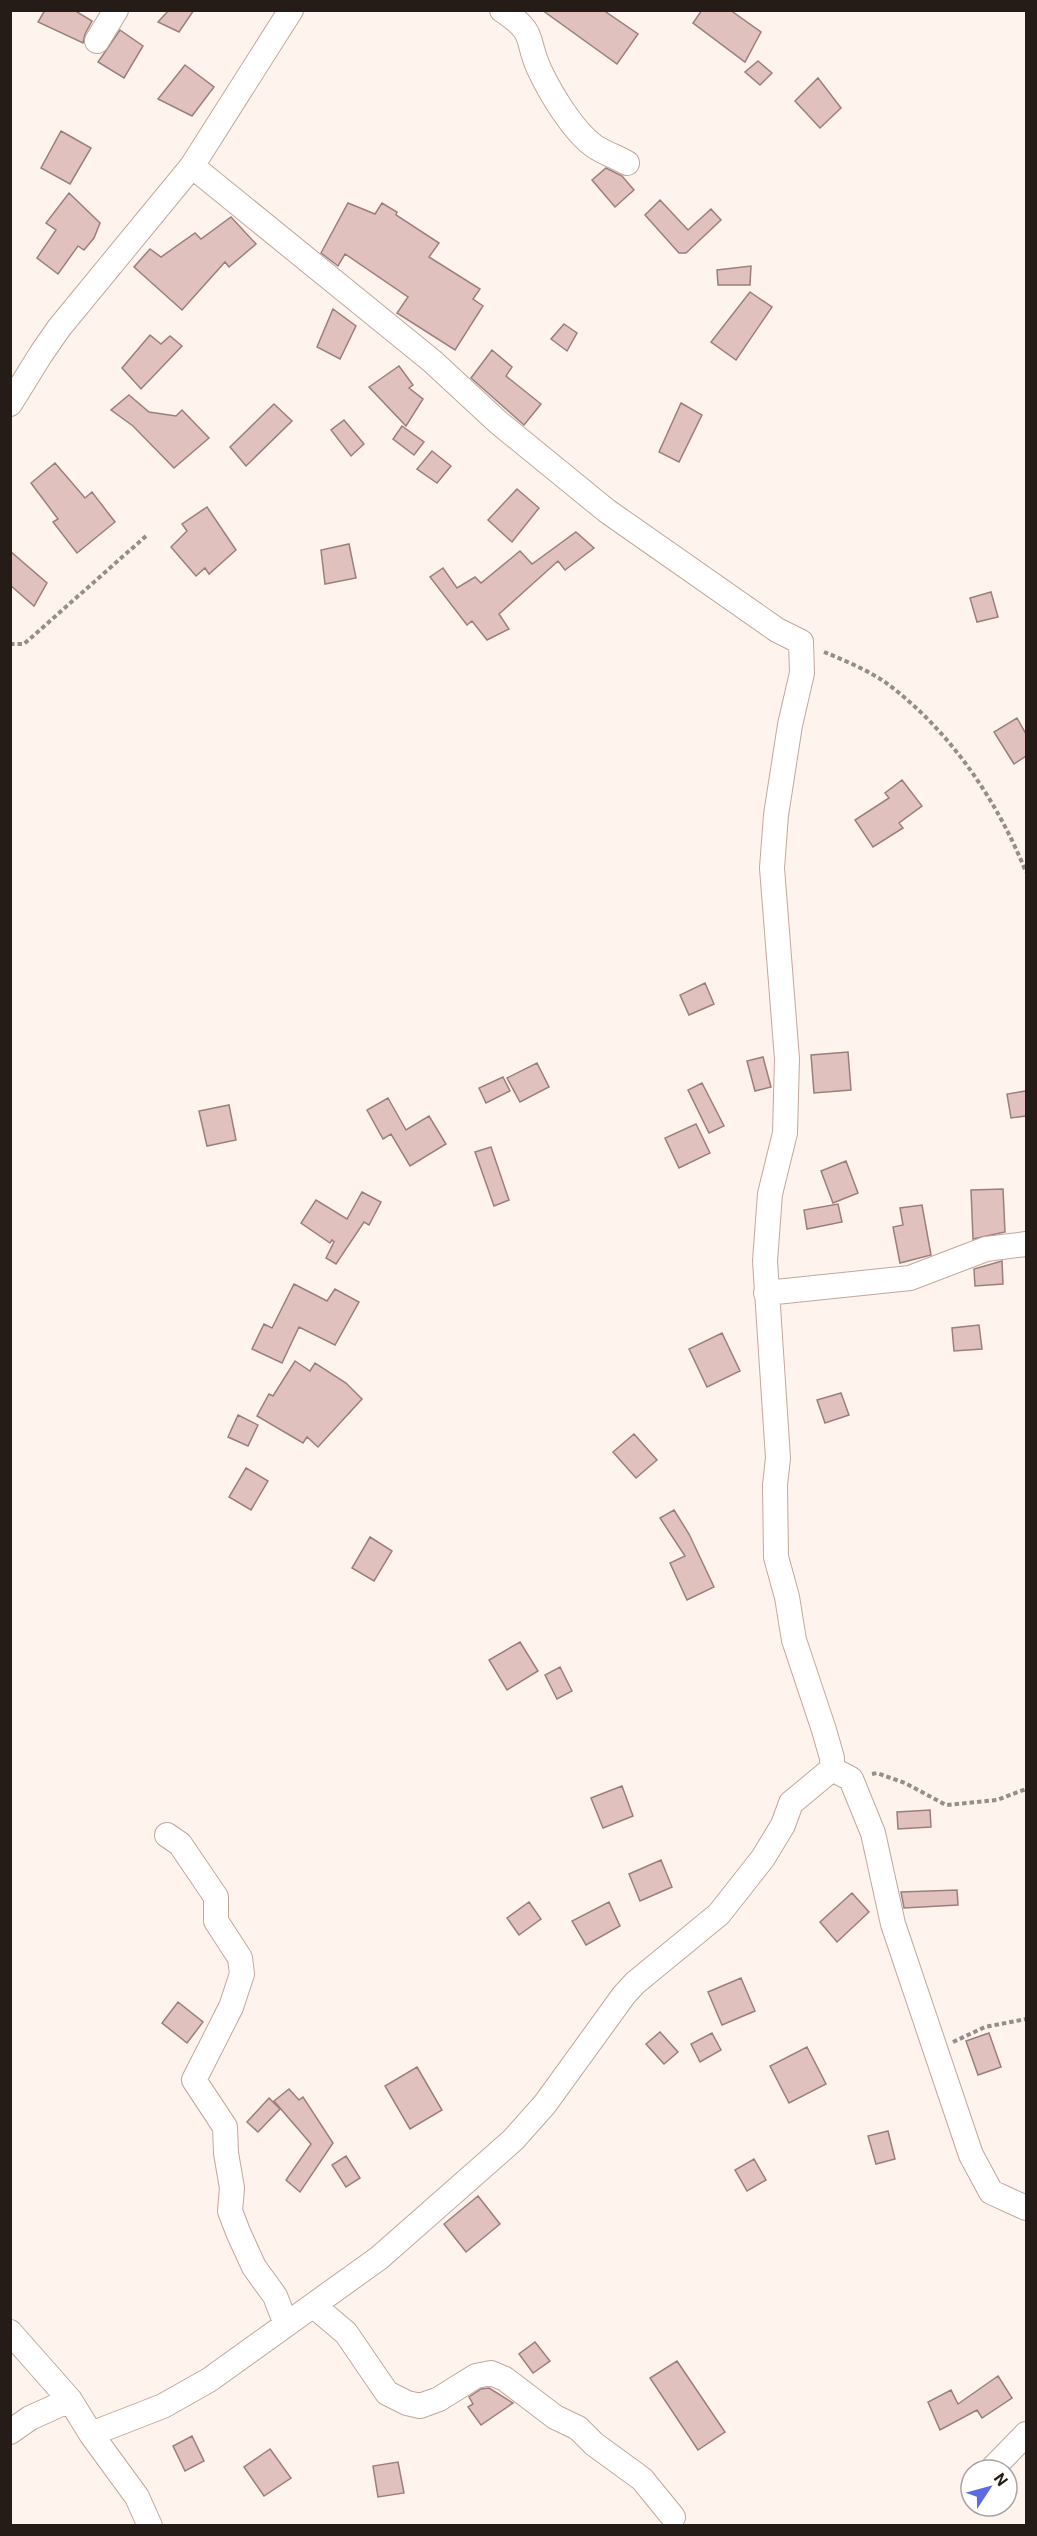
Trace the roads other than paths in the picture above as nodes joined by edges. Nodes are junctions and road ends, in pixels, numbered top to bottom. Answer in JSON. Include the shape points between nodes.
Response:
{"nodes":[{"id":1,"x":116,"y":10,"type":"edge"},
{"id":2,"x":291,"y":10,"type":"edge"},
{"id":3,"x":502,"y":10,"type":"edge"},
{"id":4,"x":98,"y":41,"type":"dead end"},
{"id":5,"x":627,"y":163,"type":"dead end"},
{"id":6,"x":192,"y":166,"type":"junction"},
{"id":7,"x":10,"y":404,"type":"edge"},
{"id":8,"x":1026,"y":1244,"type":"edge"},
{"id":9,"x":766,"y":1293,"type":"junction"},
{"id":10,"x":842,"y":1774,"type":"junction"},
{"id":11,"x":167,"y":1835,"type":"dead end"},
{"id":12,"x":1026,"y":2208,"type":"edge"},
{"id":13,"x":314,"y":2306,"type":"junction"},
{"id":14,"x":286,"y":2324,"type":"junction"},
{"id":15,"x":10,"y":2332,"type":"edge"},
{"id":16,"x":70,"y":2400,"type":"junction"},
{"id":17,"x":10,"y":2432,"type":"edge"},
{"id":18,"x":91,"y":2434,"type":"junction"},
{"id":19,"x":1026,"y":2434,"type":"edge"},
{"id":20,"x":1003,"y":2458,"type":"edge"},
{"id":21,"x":673,"y":2517,"type":"dead end"},
{"id":22,"x":150,"y":2526,"type":"edge"}],
"edges":[{"from":1,"to":4,"type":"street"},
{"from":2,"to":6,"type":"street"},
{"from":3,"to":5,"type":"street","via":[[531,36],[538,69],[581,132],[593,145]]},
{"from":6,"to":7,"type":"street","via":[[59,328]]},
{"from":6,"to":9,"type":"street","via":[[432,361],[499,423],[607,511],[777,630],[801,642],[802,673],[786,747],[772,868],[787,1104],[770,1194]]},
{"from":8,"to":9,"type":"street","via":[[986,1249],[910,1278]]},
{"from":9,"to":10,"type":"street","via":[[778,1458],[776,1557],[794,1640]]},
{"from":10,"to":12,"type":"street","via":[[873,1833],[893,1924],[971,2155],[991,2192]]},
{"from":10,"to":13,"type":"street","via":[[791,1803],[763,1858],[719,1914],[624,1995],[545,2104],[513,2140],[379,2258]]},
{"from":11,"to":14,"type":"street","via":[[180,1845],[216,1897],[216,1921],[240,1958],[242,1974],[231,2007],[194,2080],[225,2127],[232,2188],[230,2211],[254,2267],[275,2296]]},
{"from":13,"to":14,"type":"street"},
{"from":13,"to":21,"type":"street","via":[[346,2333],[387,2393],[420,2406],[476,2376],[491,2373],[505,2379],[555,2417],[578,2428],[642,2479]]},
{"from":14,"to":18,"type":"street","via":[[209,2380],[163,2406]]},
{"from":15,"to":16,"type":"street"},
{"from":16,"to":17,"type":"street"},
{"from":16,"to":18,"type":"street"},
{"from":18,"to":22,"type":"street","via":[[137,2497]]},
{"from":19,"to":20,"type":"street"}]}
